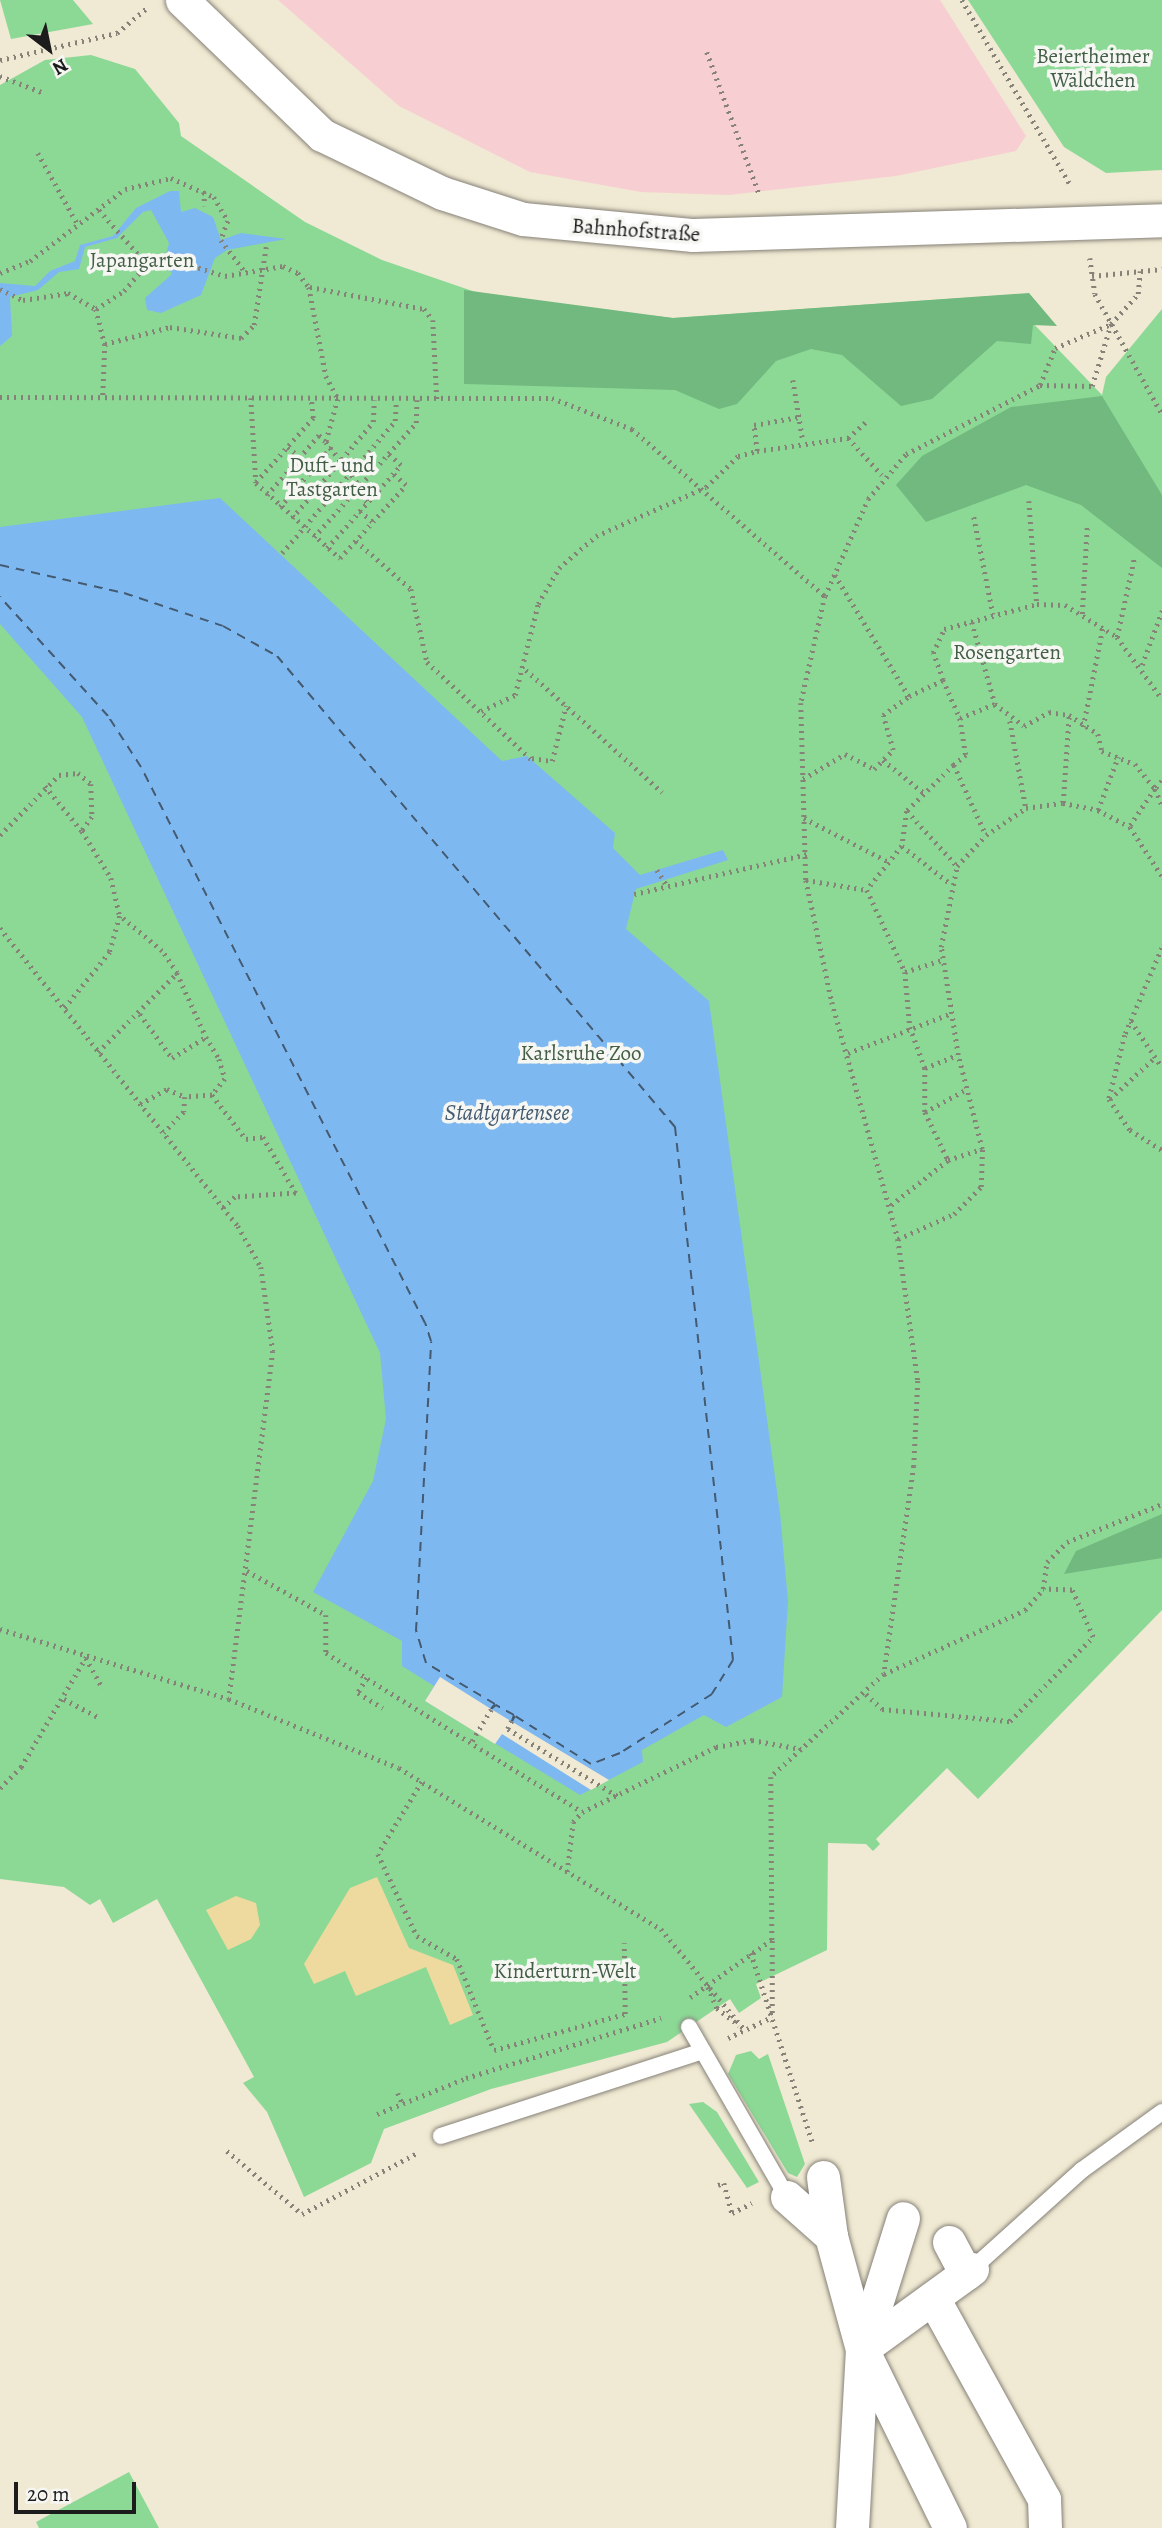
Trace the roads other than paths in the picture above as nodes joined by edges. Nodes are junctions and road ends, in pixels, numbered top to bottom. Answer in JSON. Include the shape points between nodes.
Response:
{"nodes":[{"id":1,"x":182,"y":0,"type":"edge"},
{"id":2,"x":1162,"y":220,"type":"edge"},
{"id":3,"x":689,"y":2027,"type":"dead end"},
{"id":4,"x":703,"y":2051,"type":"junction"},
{"id":5,"x":1161,"y":2114,"type":"edge"},
{"id":6,"x":441,"y":2136,"type":"road end"},
{"id":7,"x":823,"y":2177,"type":"road end"},
{"id":8,"x":787,"y":2197,"type":"joint"},
{"id":9,"x":903,"y":2218,"type":"dead end"},
{"id":10,"x":831,"y":2236,"type":"junction"},
{"id":11,"x":949,"y":2242,"type":"dead end"},
{"id":12,"x":969,"y":2272,"type":"junction"},
{"id":13,"x":933,"y":2298,"type":"junction"},
{"id":14,"x":862,"y":2349,"type":"junction"},
{"id":15,"x":852,"y":2528,"type":"edge"},
{"id":16,"x":950,"y":2528,"type":"edge"},
{"id":17,"x":1045,"y":2528,"type":"edge"}],
"edges":[{"from":1,"to":2,"type":"street","name":"Bahnhofstraße","via":[[322,135],[442,193],[566,226],[774,233]]},
{"from":3,"to":4,"type":"lane"},
{"from":4,"to":6,"type":"lane"},
{"from":4,"to":8,"type":"lane"},
{"from":5,"to":12,"type":"lane","via":[[1082,2170]]},
{"from":7,"to":10,"type":"street"},
{"from":8,"to":10,"type":"street"},
{"from":9,"to":14,"type":"street"},
{"from":10,"to":14,"type":"street"},
{"from":11,"to":12,"type":"street"},
{"from":12,"to":13,"type":"street"},
{"from":13,"to":14,"type":"street"},
{"from":13,"to":17,"type":"street","via":[[1044,2500]]},
{"from":14,"to":15,"type":"street"},
{"from":14,"to":16,"type":"street"}]}
